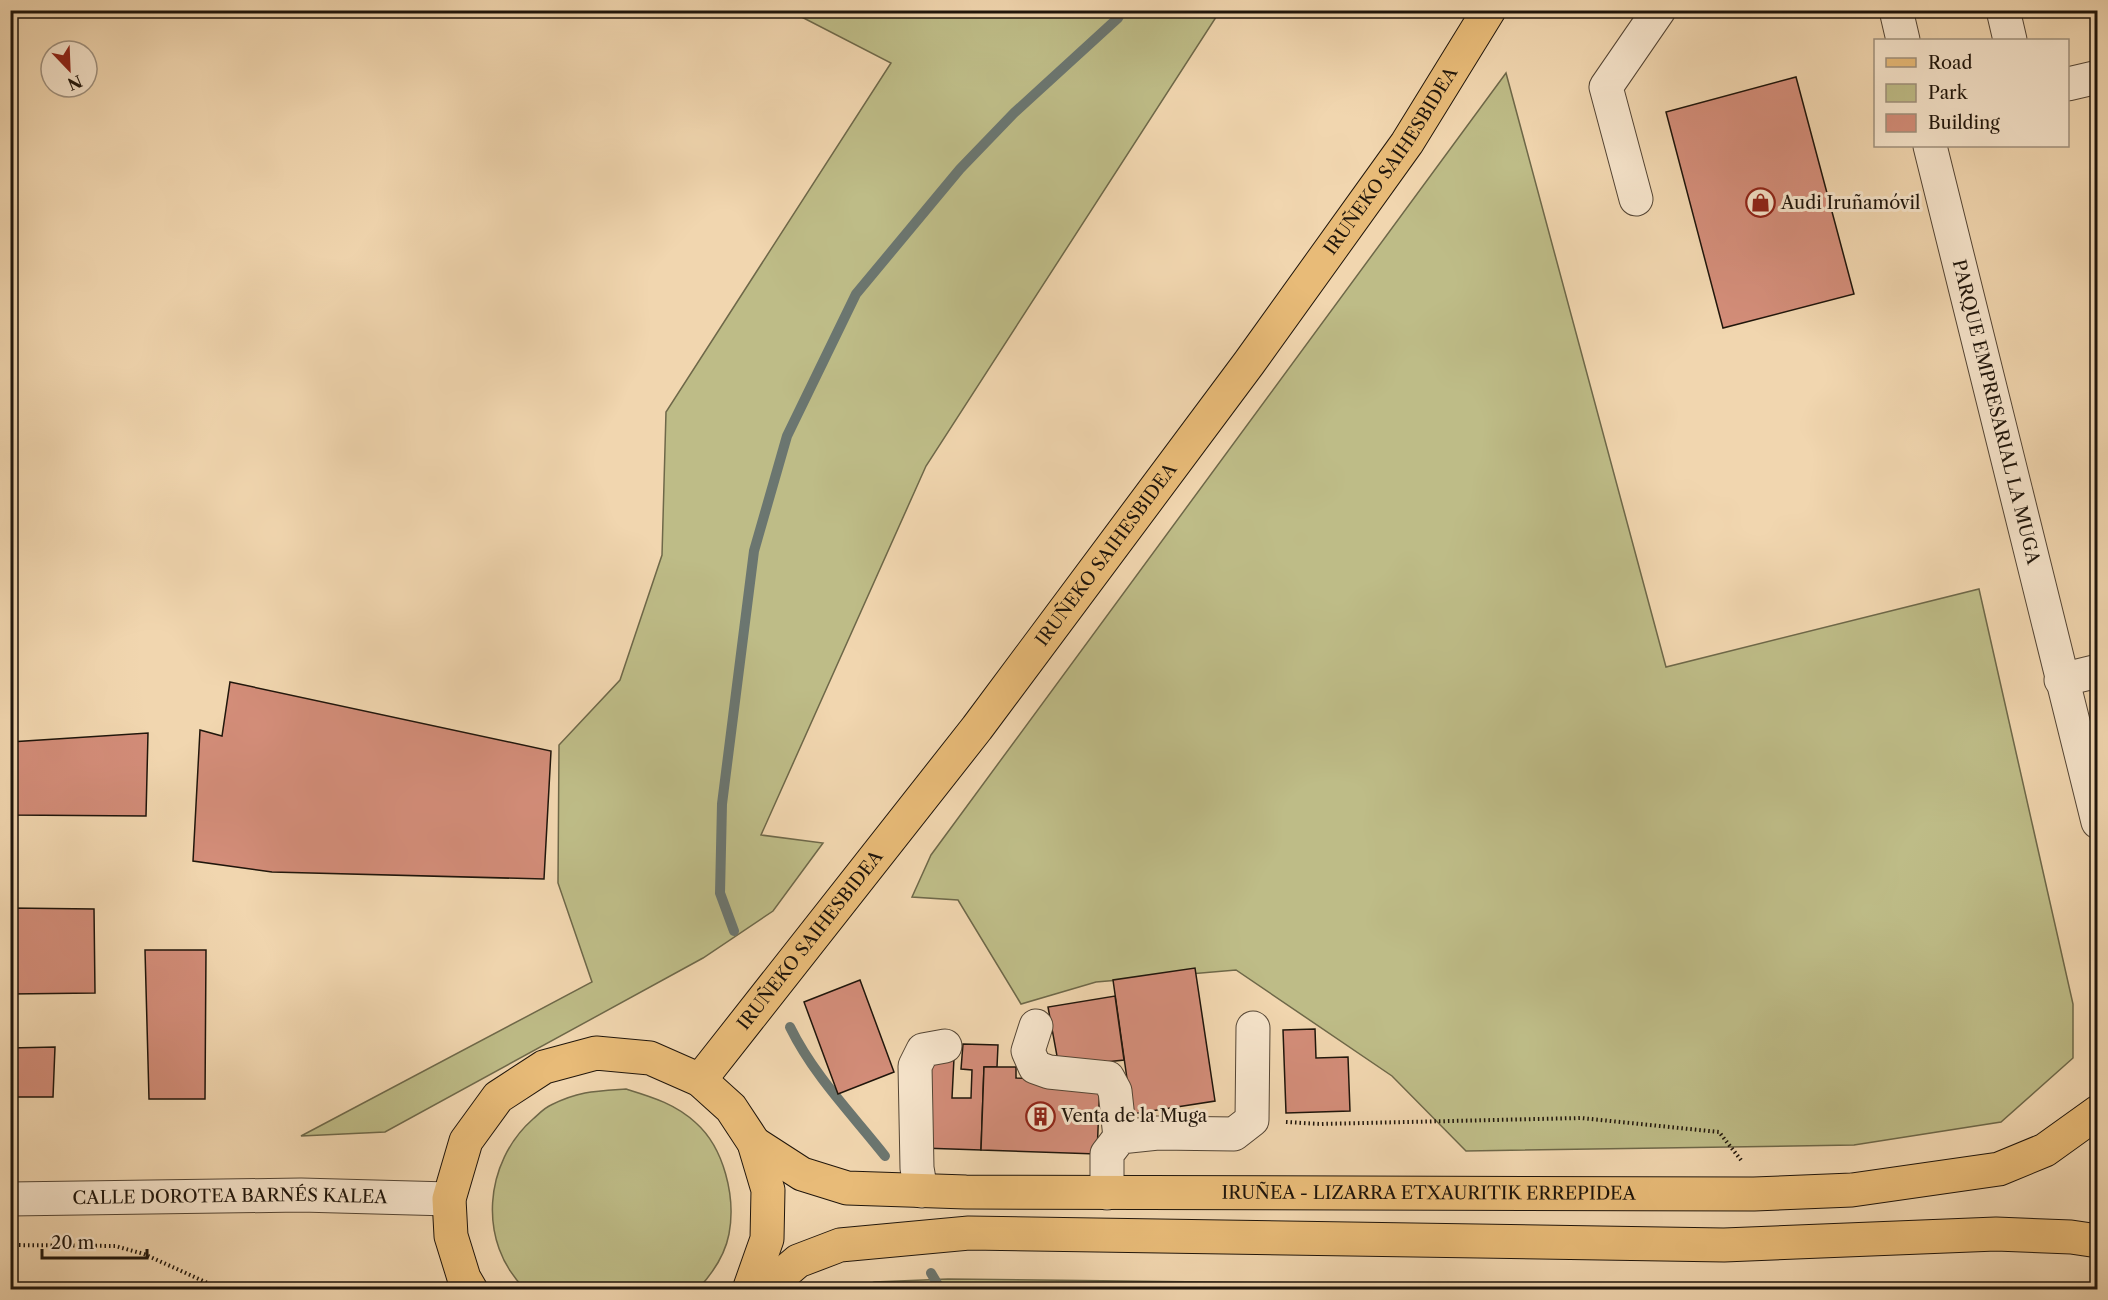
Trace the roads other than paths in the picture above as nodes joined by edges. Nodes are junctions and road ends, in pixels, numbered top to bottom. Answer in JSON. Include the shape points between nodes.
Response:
{"nodes":[{"id":1,"x":1489,"y":10,"type":"edge"},
{"id":2,"x":1659,"y":10,"type":"edge"},
{"id":3,"x":1896,"y":10,"type":"edge"},
{"id":4,"x":2003,"y":10,"type":"edge"},
{"id":5,"x":1904,"y":39,"type":"edge"},
{"id":6,"x":2010,"y":39,"type":"edge"},
{"id":7,"x":2097,"y":77,"type":"edge"},
{"id":8,"x":2069,"y":84,"type":"edge"},
{"id":9,"x":1930,"y":147,"type":"edge"},
{"id":10,"x":1636,"y":199,"type":"dead end"},
{"id":11,"x":2097,"y":671,"type":"edge"},
{"id":12,"x":2061,"y":680,"type":"junction"},
{"id":13,"x":2097,"y":822,"type":"edge"},
{"id":14,"x":1036,"y":1026,"type":"dead end"},
{"id":15,"x":1253,"y":1028,"type":"dead end"},
{"id":16,"x":945,"y":1046,"type":"dead end"},
{"id":17,"x":700,"y":1080,"type":"junction"},
{"id":18,"x":2097,"y":1112,"type":"edge"},
{"id":19,"x":1120,"y":1137,"type":"junction"},
{"id":20,"x":754,"y":1143,"type":"junction"},
{"id":21,"x":921,"y":1191,"type":"junction"},
{"id":22,"x":1107,"y":1193,"type":"junction"},
{"id":23,"x":10,"y":1199,"type":"edge"},
{"id":24,"x":449,"y":1199,"type":"junction"},
{"id":25,"x":2097,"y":1241,"type":"edge"},
{"id":26,"x":471,"y":1290,"type":"edge"},
{"id":27,"x":748,"y":1290,"type":"edge"},
{"id":28,"x":764,"y":1290,"type":"edge"}],
"edges":[{"from":1,"to":17,"type":"main road","name":"IRUÑEKO SAIHESBIDEA","via":[[1407,143],[1242,372],[977,728]]},
{"from":2,"to":10,"type":"street","via":[[1606,87]]},
{"from":3,"to":5,"type":"street"},
{"from":4,"to":6,"type":"street"},
{"from":7,"to":8,"type":"street"},
{"from":9,"to":12,"type":"street","name":"PARQUE EMPRESARIAL LA MUGA"},
{"from":11,"to":12,"type":"street"},
{"from":12,"to":13,"type":"street","name":"PARQUE EMPRESARIAL LA MUGA"},
{"from":14,"to":19,"type":"street","via":[[1028,1051],[1035,1067],[1108,1078],[1115,1090]]},
{"from":15,"to":19,"type":"street","via":[[1252,1120],[1234,1134]]},
{"from":16,"to":21,"type":"street","via":[[923,1050],[915,1066]]},
{"from":17,"to":20,"type":"main road","via":[[731,1108]]},
{"from":17,"to":24,"type":"main road","via":[[650,1058],[596,1053],[543,1067],[498,1097],[466,1141]]},
{"from":18,"to":22,"type":"main road","name":"IRUÑEA - LIZARRA ETXAURITIK ERREPIDEA","via":[[2045,1150],[2000,1169],[1851,1190],[1754,1194]]},
{"from":19,"to":22,"type":"street","via":[[1107,1154]]},
{"from":20,"to":21,"type":"main road","name":"IRUÑEA - LIZARRA ETXAURITIK ERREPIDEA","via":[[802,1174],[847,1188]]},
{"from":20,"to":27,"type":"main road","via":[[768,1190],[767,1239]]},
{"from":21,"to":22,"type":"main road","name":"IRUÑEA - LIZARRA ETXAURITIK ERREPIDEA"},
{"from":23,"to":24,"type":"street","name":"CALLE DOROTEA BARNÉS KALEA","via":[[301,1195]]},
{"from":24,"to":26,"type":"main road","via":[[451,1236]]},
{"from":25,"to":28,"type":"main road","via":[[1996,1234],[1724,1245],[969,1233],[840,1245],[798,1261]]}]}
